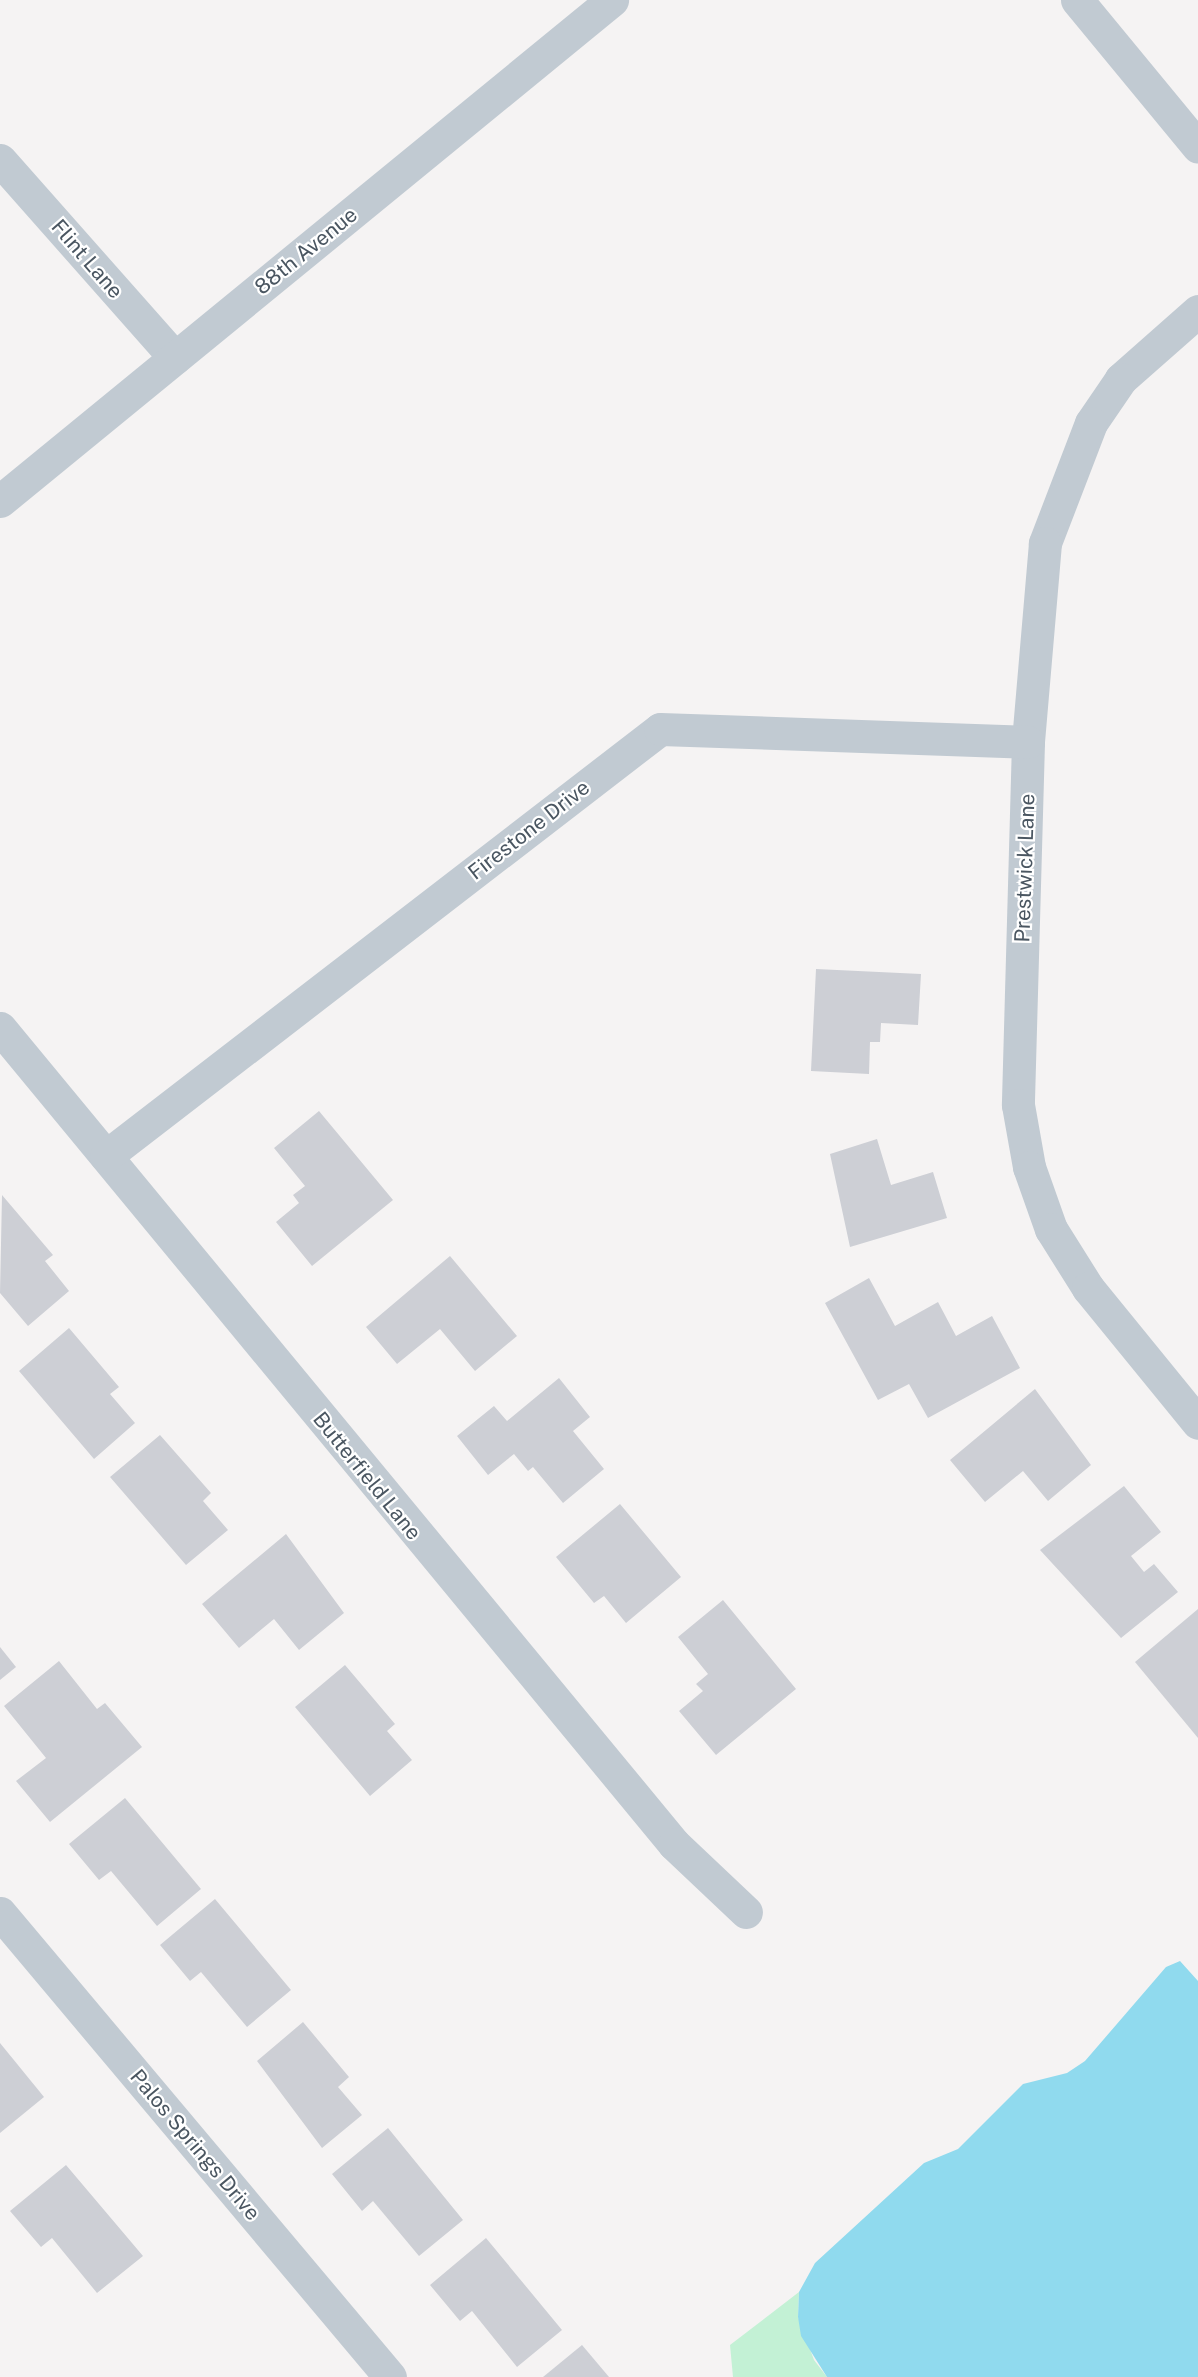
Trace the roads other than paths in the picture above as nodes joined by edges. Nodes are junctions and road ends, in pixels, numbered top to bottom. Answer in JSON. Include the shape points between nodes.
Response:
{"nodes":[{"id":1,"x":612,"y":0,"type":"edge"},
{"id":2,"x":1077,"y":0,"type":"edge"},
{"id":3,"x":1198,"y":147,"type":"edge"},
{"id":4,"x":0,"y":160,"type":"edge"},
{"id":5,"x":1198,"y":311,"type":"edge"},
{"id":6,"x":175,"y":358,"type":"junction"},
{"id":7,"x":0,"y":501,"type":"edge"},
{"id":8,"x":1028,"y":741,"type":"junction"},
{"id":9,"x":0,"y":1028,"type":"edge"},
{"id":10,"x":106,"y":1156,"type":"junction"},
{"id":11,"x":1198,"y":1423,"type":"edge"},
{"id":12,"x":746,"y":1912,"type":"dead end"},
{"id":13,"x":0,"y":1913,"type":"edge"},
{"id":14,"x":390,"y":2377,"type":"edge"}],
"edges":[{"from":1,"to":6,"type":"street","name":"88th Avenue"},
{"from":2,"to":3,"type":"street"},
{"from":4,"to":6,"type":"street","name":"Flint Lane"},
{"from":5,"to":8,"type":"street","name":"Prestwick Lane","via":[[1121,379],[1091,423],[1066,478],[1045,543]]},
{"from":6,"to":7,"type":"street","name":"88th Avenue"},
{"from":8,"to":10,"type":"street","name":"Firestone Drive","via":[[660,729]]},
{"from":8,"to":11,"type":"street","name":"Prestwick Lane","via":[[1018,1105],[1029,1167],[1051,1229],[1088,1288]]},
{"from":9,"to":10,"type":"street","name":"Butterfield Lane"},
{"from":10,"to":12,"type":"street","name":"Butterfield Lane","via":[[674,1844]]},
{"from":13,"to":14,"type":"street","name":"Palos Springs Drive"}]}
